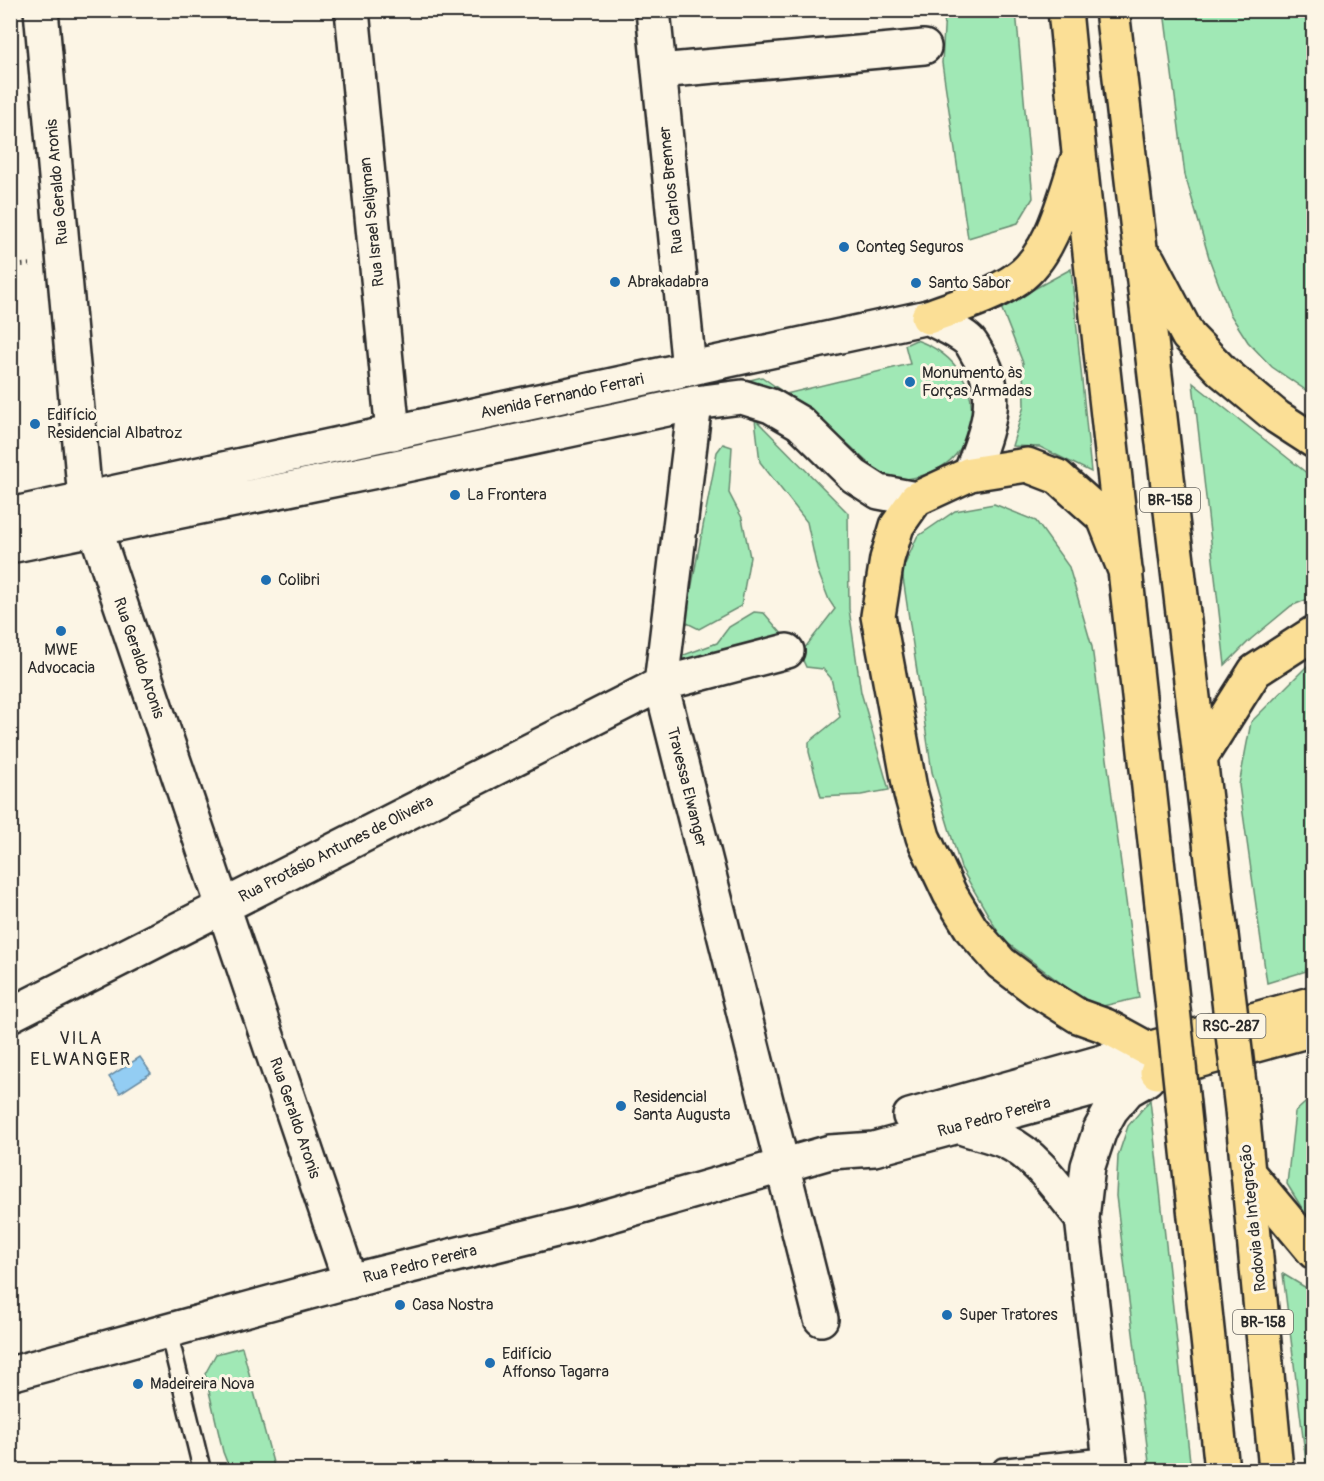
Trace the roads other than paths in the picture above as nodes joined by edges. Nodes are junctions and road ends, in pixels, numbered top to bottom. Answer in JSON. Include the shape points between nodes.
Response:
{"nodes":[{"id":1,"x":41,"y":10,"type":"edge"},
{"id":2,"x":351,"y":10,"type":"edge"},
{"id":3,"x":652,"y":10,"type":"edge"},
{"id":4,"x":1065,"y":10,"type":"edge"},
{"id":5,"x":1112,"y":10,"type":"edge"},
{"id":6,"x":924,"y":47,"type":"dead end"},
{"id":7,"x":658,"y":70,"type":"junction"},
{"id":8,"x":1079,"y":153,"type":"junction"},
{"id":9,"x":1140,"y":243,"type":"junction"},
{"id":10,"x":928,"y":317,"type":"junction"},
{"id":11,"x":689,"y":369,"type":"junction"},
{"id":12,"x":695,"y":402,"type":"junction"},
{"id":13,"x":393,"y":433,"type":"junction"},
{"id":14,"x":1314,"y":441,"type":"edge"},
{"id":15,"x":970,"y":474,"type":"junction"},
{"id":16,"x":916,"y":499,"type":"junction"},
{"id":17,"x":90,"y":514,"type":"junction"},
{"id":18,"x":10,"y":515,"type":"edge"},
{"id":19,"x":10,"y":546,"type":"edge"},
{"id":20,"x":1126,"y":573,"type":"junction"},
{"id":21,"x":1314,"y":633,"type":"edge"},
{"id":22,"x":788,"y":651,"type":"dead end"},
{"id":23,"x":661,"y":684,"type":"junction"},
{"id":24,"x":1200,"y":758,"type":"junction"},
{"id":25,"x":223,"y":906,"type":"junction"},
{"id":26,"x":1314,"y":1003,"type":"edge"},
{"id":27,"x":10,"y":1015,"type":"edge"},
{"id":28,"x":1314,"y":1029,"type":"edge"},
{"id":29,"x":1153,"y":1061,"type":"junction"},
{"id":30,"x":958,"y":1126,"type":"junction"},
{"id":31,"x":830,"y":1152,"type":"junction"},
{"id":32,"x":781,"y":1165,"type":"junction"},
{"id":33,"x":1249,"y":1174,"type":"junction"},
{"id":34,"x":1082,"y":1218,"type":"junction"},
{"id":35,"x":1314,"y":1252,"type":"edge"},
{"id":36,"x":350,"y":1281,"type":"junction"},
{"id":37,"x":821,"y":1319,"type":"dead end"},
{"id":38,"x":168,"y":1330,"type":"junction"},
{"id":39,"x":10,"y":1374,"type":"edge"},
{"id":40,"x":1110,"y":1463,"type":"edge"},
{"id":41,"x":202,"y":1470,"type":"edge"},
{"id":42,"x":1002,"y":1470,"type":"edge"},
{"id":43,"x":1222,"y":1470,"type":"edge"},
{"id":44,"x":1276,"y":1470,"type":"edge"}],
"edges":[{"from":1,"to":17,"type":"street","name":"Rua Geraldo Aronis"},
{"from":2,"to":13,"type":"street","name":"Rua Israel Seligman"},
{"from":3,"to":7,"type":"street","name":"Rua Carlos Brenner"},
{"from":4,"to":8,"type":"highway","number":"BR-158"},
{"from":5,"to":9,"type":"highway","number":"BR-158"},
{"from":6,"to":7,"type":"street"},
{"from":7,"to":11,"type":"street","name":"Rua Carlos Brenner"},
{"from":8,"to":10,"type":"highway","via":[[1043,250],[1019,278]]},
{"from":8,"to":20,"type":"highway","number":"BR-158"},
{"from":9,"to":14,"type":"highway","via":[[1188,336],[1277,417]]},
{"from":9,"to":24,"type":"highway","number":"BR-158"},
{"from":10,"to":11,"type":"street","name":"Avenida Fernando Ferrari"},
{"from":10,"to":15,"type":"street","via":[[969,340],[990,381],[991,408],[985,436]]},
{"from":11,"to":13,"type":"street","name":"Avenida Fernando Ferrari"},
{"from":12,"to":16,"type":"street","name":"Avenida Fernando Ferrari","via":[[742,397],[771,406],[800,423],[854,476],[879,492]]},
{"from":12,"to":17,"type":"street","name":"Avenida Fernando Ferrari"},
{"from":12,"to":23,"type":"street","name":"Travessa Elwanger"},
{"from":13,"to":17,"type":"street","name":"Avenida Fernando Ferrari"},
{"from":15,"to":16,"type":"highway"},
{"from":15,"to":20,"type":"highway","via":[[1027,465],[1058,477],[1104,518]]},
{"from":16,"to":29,"type":"highway","via":[[897,526],[878,616],[911,794],[923,837],[972,930],[1001,963],[1078,1017],[1106,1026]]},
{"from":17,"to":18,"type":"street","name":"Avenida Fernando Ferrari"},
{"from":17,"to":19,"type":"street","name":"Avenida Fernando Ferrari"},
{"from":17,"to":25,"type":"street","name":"Rua Geraldo Aronis"},
{"from":20,"to":43,"type":"highway","number":"BR-158","bridge":true},
{"from":21,"to":24,"type":"highway","via":[[1255,671]]},
{"from":22,"to":23,"type":"street","name":"Rua Protásio Antunes de Oliveira"},
{"from":23,"to":25,"type":"street","name":"Rua Protásio Antunes de Oliveira"},
{"from":23,"to":32,"type":"street","name":"Travessa Elwanger"},
{"from":24,"to":33,"type":"highway","name":"Rodovia da Integração","number":"BR-158","bridge":true},
{"from":25,"to":27,"type":"street","name":"Rua Protásio Antunes de Oliveira"},
{"from":25,"to":36,"type":"street","name":"Rua Geraldo Aronis"},
{"from":26,"to":29,"type":"highway","number":"RSC-287"},
{"from":28,"to":29,"type":"highway","number":"RSC-287"},
{"from":29,"to":30,"type":"street","name":"Rua Pedro Pereira"},
{"from":29,"to":31,"type":"street","name":"Rua Pedro Pereira","via":[[870,1127]]},
{"from":29,"to":34,"type":"street","via":[[1111,1110],[1100,1130],[1088,1166]]},
{"from":30,"to":31,"type":"street","name":"Rua Pedro Pereira","via":[[874,1149]]},
{"from":30,"to":34,"type":"street","via":[[1007,1142],[1023,1153]]},
{"from":31,"to":32,"type":"street","name":"Rua Pedro Pereira"},
{"from":32,"to":36,"type":"street","name":"Rua Pedro Pereira","via":[[580,1224]]},
{"from":32,"to":37,"type":"street","name":"Travessa Elwanger"},
{"from":33,"to":35,"type":"highway"},
{"from":33,"to":44,"type":"highway","name":"Rodovia da Integração","number":"BR-158"},
{"from":34,"to":40,"type":"street"},
{"from":36,"to":38,"type":"street","name":"Rua Pedro Pereira"},
{"from":38,"to":39,"type":"street","name":"Rua Pedro Pereira"},
{"from":38,"to":41,"type":"lane"},
{"from":40,"to":42,"type":"lane"}]}
